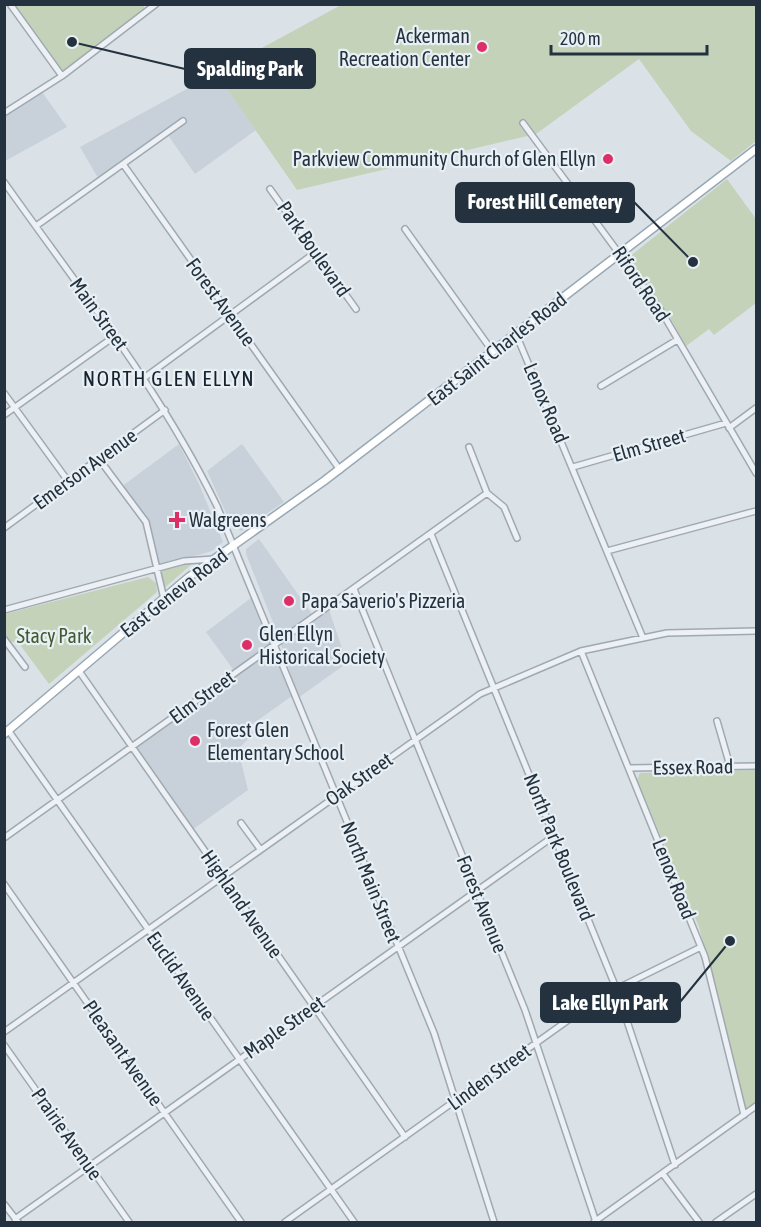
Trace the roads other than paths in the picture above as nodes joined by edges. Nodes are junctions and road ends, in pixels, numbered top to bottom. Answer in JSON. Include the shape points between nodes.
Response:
{"nodes":[{"id":1,"x":10,"y":4,"type":"edge"},
{"id":2,"x":144,"y":4,"type":"edge"},
{"id":3,"x":156,"y":4,"type":"edge"},
{"id":4,"x":148,"y":10,"type":"junction"},
{"id":5,"x":62,"y":76,"type":"junction"},
{"id":6,"x":4,"y":113,"type":"edge"},
{"id":7,"x":183,"y":121,"type":"dead end"},
{"id":8,"x":523,"y":123,"type":"dead end"},
{"id":9,"x":756,"y":149,"type":"edge"},
{"id":10,"x":123,"y":164,"type":"junction"},
{"id":11,"x":4,"y":182,"type":"edge"},
{"id":12,"x":270,"y":189,"type":"dead end"},
{"id":13,"x":11,"y":191,"type":"junction"},
{"id":14,"x":4,"y":194,"type":"edge"},
{"id":15,"x":36,"y":226,"type":"junction"},
{"id":16,"x":405,"y":229,"type":"dead end"},
{"id":17,"x":316,"y":252,"type":"junction"},
{"id":18,"x":620,"y":254,"type":"junction"},
{"id":19,"x":356,"y":309,"type":"dead end"},
{"id":20,"x":231,"y":316,"type":"junction"},
{"id":21,"x":516,"y":334,"type":"junction"},
{"id":22,"x":115,"y":336,"type":"junction"},
{"id":23,"x":677,"y":340,"type":"junction"},
{"id":24,"x":493,"y":352,"type":"junction"},
{"id":25,"x":144,"y":378,"type":"junction"},
{"id":26,"x":601,"y":387,"type":"dead end"},
{"id":27,"x":4,"y":393,"type":"edge"},
{"id":28,"x":15,"y":408,"type":"junction"},
{"id":29,"x":756,"y":408,"type":"edge"},
{"id":30,"x":165,"y":410,"type":"junction"},
{"id":31,"x":4,"y":416,"type":"edge"},
{"id":32,"x":727,"y":425,"type":"junction"},
{"id":33,"x":469,"y":447,"type":"dead end"},
{"id":34,"x":99,"y":459,"type":"junction"},
{"id":35,"x":573,"y":467,"type":"junction"},
{"id":36,"x":340,"y":470,"type":"junction"},
{"id":37,"x":756,"y":473,"type":"edge"},
{"id":38,"x":68,"y":481,"type":"junction"},
{"id":39,"x":487,"y":493,"type":"junction"},
{"id":40,"x":756,"y":511,"type":"edge"},
{"id":41,"x":4,"y":528,"type":"edge"},
{"id":42,"x":431,"y":534,"type":"junction"},
{"id":43,"x":517,"y":538,"type":"dead end"},
{"id":44,"x":235,"y":546,"type":"junction"},
{"id":45,"x":607,"y":551,"type":"junction"},
{"id":46,"x":216,"y":558,"type":"junction"},
{"id":47,"x":156,"y":569,"type":"junction"},
{"id":48,"x":354,"y":589,"type":"junction"},
{"id":49,"x":164,"y":599,"type":"junction"},
{"id":50,"x":4,"y":610,"type":"edge"},
{"id":51,"x":756,"y":631,"type":"edge"},
{"id":52,"x":643,"y":638,"type":"junction"},
{"id":53,"x":4,"y":639,"type":"edge"},
{"id":54,"x":275,"y":645,"type":"junction"},
{"id":55,"x":581,"y":651,"type":"junction"},
{"id":56,"x":25,"y":667,"type":"dead end"},
{"id":57,"x":79,"y":671,"type":"junction"},
{"id":58,"x":494,"y":687,"type":"junction"},
{"id":59,"x":717,"y":721,"type":"dead end"},
{"id":60,"x":6,"y":732,"type":"edge"},
{"id":61,"x":414,"y":740,"type":"junction"},
{"id":62,"x":132,"y":748,"type":"junction"},
{"id":63,"x":730,"y":766,"type":"junction"},
{"id":64,"x":756,"y":766,"type":"edge"},
{"id":65,"x":629,"y":768,"type":"junction"},
{"id":66,"x":336,"y":795,"type":"junction"},
{"id":67,"x":58,"y":801,"type":"junction"},
{"id":68,"x":241,"y":823,"type":"dead end"},
{"id":69,"x":554,"y":836,"type":"junction"},
{"id":70,"x":4,"y":838,"type":"edge"},
{"id":71,"x":260,"y":849,"type":"junction"},
{"id":72,"x":223,"y":876,"type":"junction"},
{"id":73,"x":4,"y":884,"type":"edge"},
{"id":74,"x":476,"y":891,"type":"junction"},
{"id":75,"x":148,"y":929,"type":"junction"},
{"id":76,"x":398,"y":946,"type":"junction"},
{"id":77,"x":701,"y":946,"type":"junction"},
{"id":78,"x":73,"y":982,"type":"junction"},
{"id":79,"x":616,"y":988,"type":"junction"},
{"id":80,"x":314,"y":1006,"type":"junction"},
{"id":81,"x":4,"y":1032,"type":"edge"},
{"id":82,"x":536,"y":1043,"type":"junction"},
{"id":83,"x":4,"y":1045,"type":"edge"},
{"id":84,"x":239,"y":1059,"type":"junction"},
{"id":85,"x":457,"y":1100,"type":"junction"},
{"id":86,"x":756,"y":1106,"type":"edge"},
{"id":87,"x":164,"y":1112,"type":"junction"},
{"id":88,"x":744,"y":1115,"type":"junction"},
{"id":89,"x":405,"y":1137,"type":"junction"},
{"id":90,"x":675,"y":1165,"type":"junction"},
{"id":91,"x":89,"y":1166,"type":"junction"},
{"id":92,"x":663,"y":1174,"type":"junction"},
{"id":93,"x":330,"y":1190,"type":"junction"},
{"id":94,"x":756,"y":1194,"type":"edge"},
{"id":95,"x":4,"y":1204,"type":"edge"},
{"id":96,"x":7,"y":1212,"type":"edge"},
{"id":97,"x":16,"y":1221,"type":"edge"},
{"id":98,"x":129,"y":1222,"type":"edge"},
{"id":99,"x":241,"y":1222,"type":"edge"},
{"id":100,"x":285,"y":1222,"type":"edge"},
{"id":101,"x":354,"y":1222,"type":"edge"},
{"id":102,"x":494,"y":1222,"type":"edge"},
{"id":103,"x":595,"y":1222,"type":"edge"},
{"id":104,"x":699,"y":1222,"type":"edge"},
{"id":105,"x":716,"y":1222,"type":"edge"}],
"edges":[{"from":1,"to":5,"type":"street"},
{"from":2,"to":4,"type":"street"},
{"from":3,"to":4,"type":"street"},
{"from":4,"to":5,"type":"street"},
{"from":5,"to":6,"type":"street"},
{"from":7,"to":10,"type":"street"},
{"from":8,"to":18,"type":"street","name":"Riford Road"},
{"from":9,"to":18,"type":"main road","name":"East Saint Charles Road"},
{"from":10,"to":15,"type":"street"},
{"from":10,"to":20,"type":"street","name":"Forest Avenue"},
{"from":11,"to":13,"type":"street","name":"Main Street"},
{"from":12,"to":17,"type":"street","name":"Park Boulevard"},
{"from":13,"to":14,"type":"street"},
{"from":13,"to":15,"type":"street","name":"Main Street"},
{"from":15,"to":22,"type":"street","name":"Main Street"},
{"from":16,"to":24,"type":"street"},
{"from":17,"to":19,"type":"street","name":"Park Boulevard"},
{"from":17,"to":20,"type":"street"},
{"from":18,"to":21,"type":"main road","name":"East Saint Charles Road"},
{"from":18,"to":23,"type":"street","name":"Riford Road"},
{"from":20,"to":25,"type":"street"},
{"from":20,"to":36,"type":"street","name":"Forest Avenue"},
{"from":21,"to":24,"type":"main road","name":"East Saint Charles Road"},
{"from":21,"to":35,"type":"street","name":"Lenox Road"},
{"from":22,"to":25,"type":"street","name":"Main Street"},
{"from":22,"to":28,"type":"street"},
{"from":23,"to":26,"type":"street"},
{"from":23,"to":32,"type":"street","name":"Riford Road"},
{"from":24,"to":36,"type":"main road","name":"East Saint Charles Road"},
{"from":25,"to":30,"type":"street","name":"Main Street"},
{"from":27,"to":28,"type":"street"},
{"from":28,"to":31,"type":"street"},
{"from":28,"to":38,"type":"street"},
{"from":29,"to":32,"type":"street","name":"Elm Street"},
{"from":30,"to":34,"type":"street","name":"Emerson Avenue"},
{"from":30,"to":44,"type":"street","name":"Main Street","via":[[206,482]]},
{"from":32,"to":35,"type":"street","name":"Elm Street"},
{"from":32,"to":37,"type":"street","name":"Riford Road"},
{"from":33,"to":39,"type":"street"},
{"from":34,"to":38,"type":"street","name":"Emerson Avenue"},
{"from":34,"to":47,"type":"street","via":[[146,522]]},
{"from":35,"to":45,"type":"street","name":"Lenox Road"},
{"from":36,"to":44,"type":"main road","name":"East Saint Charles Road"},
{"from":38,"to":41,"type":"street","name":"Emerson Avenue"},
{"from":39,"to":42,"type":"street","name":"Elm Street"},
{"from":39,"to":43,"type":"street","via":[[504,507]]},
{"from":40,"to":45,"type":"street"},
{"from":42,"to":48,"type":"street","name":"Elm Street"},
{"from":42,"to":58,"type":"street","name":"North Park Boulevard"},
{"from":44,"to":46,"type":"main road","name":"East Geneva Road"},
{"from":44,"to":54,"type":"street","name":"North Main Street"},
{"from":45,"to":52,"type":"street","name":"Lenox Road"},
{"from":46,"to":47,"type":"street"},
{"from":46,"to":49,"type":"main road","name":"East Geneva Road"},
{"from":47,"to":49,"type":"street"},
{"from":47,"to":50,"type":"street"},
{"from":48,"to":54,"type":"street","name":"Elm Street"},
{"from":48,"to":61,"type":"street","name":"Forest Avenue"},
{"from":49,"to":57,"type":"main road","name":"East Geneva Road"},
{"from":51,"to":52,"type":"street","name":"Oak Street","via":[[667,633]]},
{"from":52,"to":55,"type":"street","name":"Oak Street"},
{"from":53,"to":56,"type":"street"},
{"from":54,"to":62,"type":"street","name":"Elm Street"},
{"from":54,"to":66,"type":"street","name":"North Main Street"},
{"from":55,"to":58,"type":"street","name":"Oak Street"},
{"from":55,"to":65,"type":"street","name":"Lenox Road"},
{"from":57,"to":60,"type":"main road","name":"East Geneva Road"},
{"from":57,"to":62,"type":"street","name":"Highland Avenue"},
{"from":58,"to":61,"type":"street","name":"Oak Street"},
{"from":58,"to":69,"type":"street","name":"North Park Boulevard"},
{"from":59,"to":63,"type":"street"},
{"from":60,"to":67,"type":"street","name":"Euclid Avenue"},
{"from":61,"to":66,"type":"street","name":"Oak Street"},
{"from":61,"to":74,"type":"street","name":"Forest Avenue"},
{"from":62,"to":67,"type":"street","name":"Elm Street"},
{"from":62,"to":72,"type":"street","name":"Highland Avenue"},
{"from":63,"to":64,"type":"street","name":"Essex Road"},
{"from":63,"to":65,"type":"street","name":"Essex Road"},
{"from":65,"to":77,"type":"street","name":"Lenox Road"},
{"from":66,"to":71,"type":"street","name":"Oak Street"},
{"from":66,"to":76,"type":"street","name":"North Main Street"},
{"from":67,"to":70,"type":"street","name":"Elm Street"},
{"from":67,"to":75,"type":"street","name":"Euclid Avenue"},
{"from":68,"to":71,"type":"street"},
{"from":69,"to":74,"type":"street","name":"Maple Street"},
{"from":69,"to":79,"type":"street","name":"North Park Boulevard"},
{"from":71,"to":72,"type":"street","name":"Oak Street"},
{"from":72,"to":75,"type":"street","name":"Oak Street"},
{"from":72,"to":80,"type":"street","name":"Highland Avenue"},
{"from":73,"to":78,"type":"street","name":"Pleasant Avenue"},
{"from":74,"to":76,"type":"street","name":"Maple Street"},
{"from":74,"to":82,"type":"street","name":"Forest Avenue"},
{"from":75,"to":78,"type":"street","name":"Oak Street"},
{"from":75,"to":84,"type":"street","name":"Euclid Avenue"},
{"from":76,"to":80,"type":"street","name":"Maple Street"},
{"from":76,"to":85,"type":"street","name":"North Main Street"},
{"from":77,"to":79,"type":"street","name":"Linden Street"},
{"from":77,"to":88,"type":"street","name":"Lenox Road"},
{"from":78,"to":81,"type":"street","name":"Oak Street"},
{"from":78,"to":87,"type":"street","name":"Pleasant Avenue"},
{"from":79,"to":82,"type":"street","name":"Linden Street"},
{"from":79,"to":90,"type":"street","name":"North Park Boulevard"},
{"from":80,"to":84,"type":"street","name":"Maple Street"},
{"from":80,"to":89,"type":"street","name":"Highland Avenue"},
{"from":82,"to":85,"type":"street","name":"Linden Street"},
{"from":82,"to":103,"type":"street","name":"Forest Avenue"},
{"from":83,"to":91,"type":"street","name":"Prairie Avenue"},
{"from":84,"to":87,"type":"street","name":"Maple Street"},
{"from":84,"to":93,"type":"street","name":"Euclid Avenue"},
{"from":85,"to":89,"type":"street","name":"Linden Street"},
{"from":85,"to":102,"type":"street","name":"North Main Street"},
{"from":86,"to":88,"type":"street"},
{"from":87,"to":91,"type":"street","name":"Maple Street"},
{"from":87,"to":99,"type":"street","name":"Pleasant Avenue"},
{"from":88,"to":90,"type":"street"},
{"from":89,"to":93,"type":"street","name":"Linden Street"},
{"from":90,"to":92,"type":"street"},
{"from":91,"to":97,"type":"street","name":"Maple Street"},
{"from":91,"to":98,"type":"street","name":"Prairie Avenue"},
{"from":92,"to":103,"type":"street"},
{"from":92,"to":104,"type":"street"},
{"from":93,"to":100,"type":"street","name":"Linden Street"},
{"from":93,"to":101,"type":"street","name":"Euclid Avenue"},
{"from":94,"to":105,"type":"street"},
{"from":95,"to":96,"type":"street"},
{"from":96,"to":97,"type":"street"}]}
